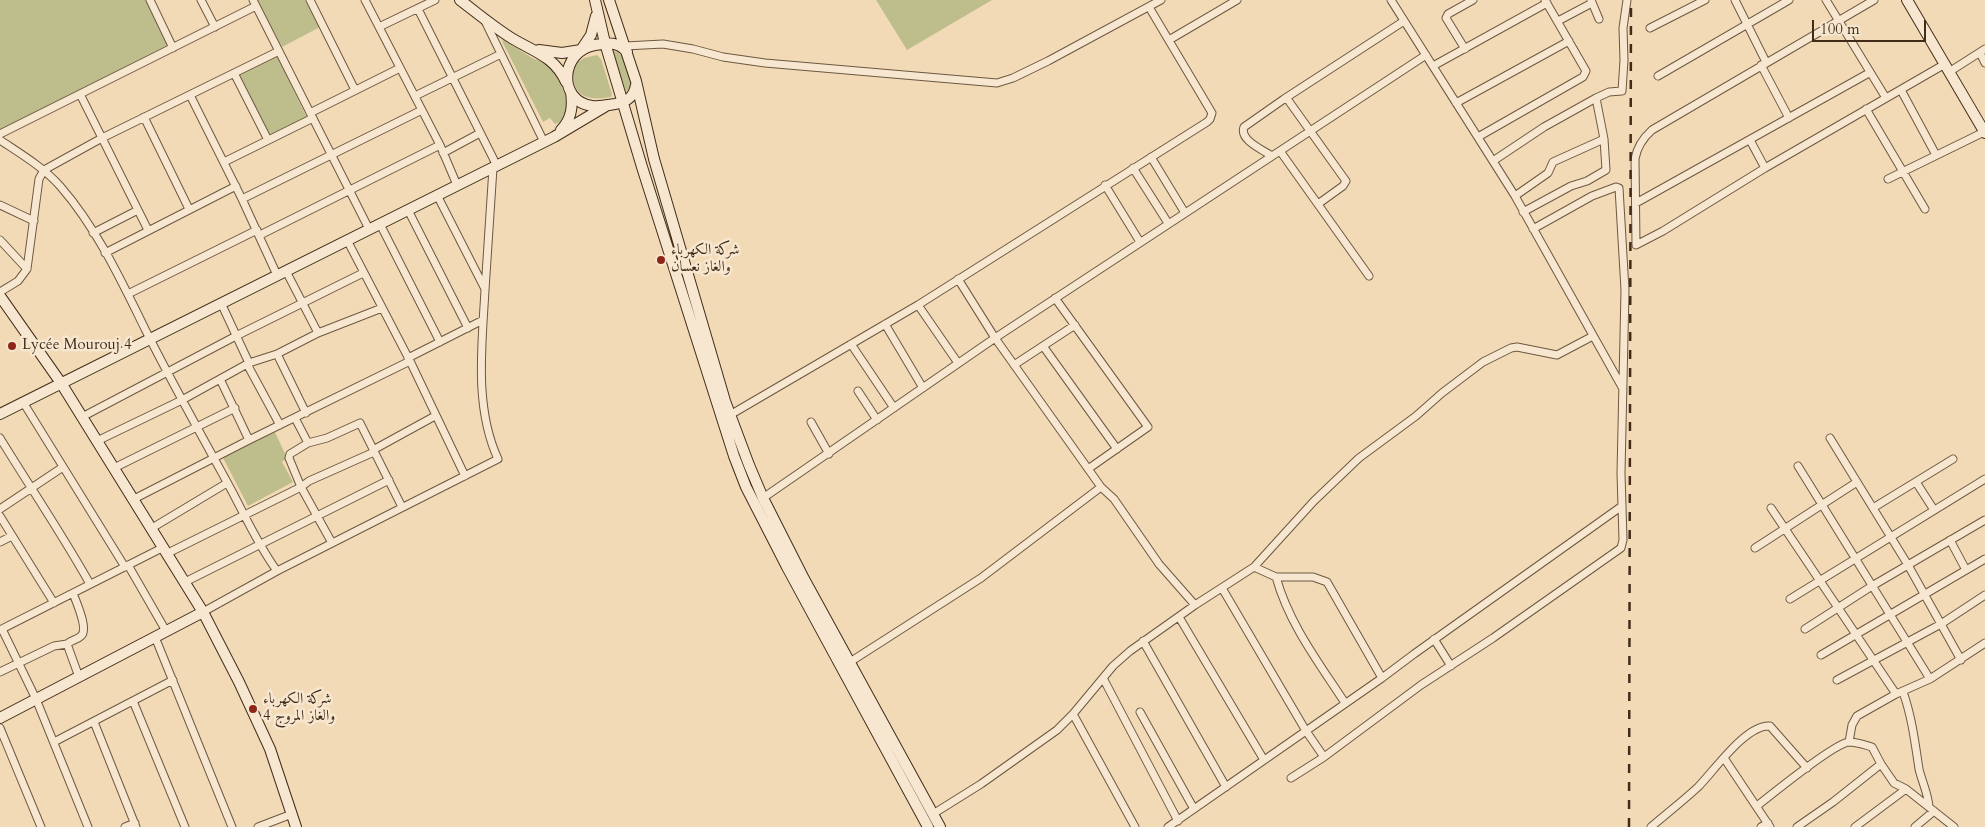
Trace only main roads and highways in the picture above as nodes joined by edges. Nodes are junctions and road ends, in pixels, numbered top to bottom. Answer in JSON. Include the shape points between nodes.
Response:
{"nodes":[{"id":1,"x":460,"y":0,"type":"edge"},
{"id":2,"x":609,"y":0,"type":"edge"},
{"id":3,"x":1907,"y":0,"type":"edge"},
{"id":4,"x":595,"y":4,"type":"edge"},
{"id":5,"x":605,"y":44,"type":"junction"},
{"id":6,"x":534,"y":49,"type":"junction"},
{"id":7,"x":581,"y":50,"type":"junction"},
{"id":8,"x":627,"y":51,"type":"junction"},
{"id":9,"x":636,"y":81,"type":"junction"},
{"id":10,"x":569,"y":88,"type":"junction"},
{"id":11,"x":623,"y":102,"type":"junction"},
{"id":12,"x":606,"y":106,"type":"junction"},
{"id":13,"x":1985,"y":133,"type":"edge"},
{"id":14,"x":549,"y":140,"type":"junction"},
{"id":15,"x":0,"y":294,"type":"edge"},
{"id":16,"x":61,"y":383,"type":"junction"},
{"id":17,"x":0,"y":414,"type":"edge"},
{"id":18,"x":203,"y":612,"type":"junction"},
{"id":19,"x":0,"y":718,"type":"edge"},
{"id":20,"x":296,"y":827,"type":"edge"},
{"id":21,"x":928,"y":827,"type":"edge"},
{"id":22,"x":940,"y":827,"type":"edge"}],
"edges":[{"from":1,"to":6,"type":"main road","via":[[513,39]]},
{"from":2,"to":8,"type":"main road"},
{"from":3,"to":13,"type":"main road"},
{"from":4,"to":5,"type":"main road"},
{"from":4,"to":7,"type":"main road","via":[[594,29]]},
{"from":5,"to":7,"type":"main road"},
{"from":5,"to":8,"type":"main road","via":[[612,43]]},
{"from":5,"to":11,"type":"main road"},
{"from":6,"to":7,"type":"main road","via":[[562,53]]},
{"from":6,"to":10,"type":"main road","via":[[558,67]]},
{"from":7,"to":10,"type":"main road","via":[[568,67]]},
{"from":8,"to":9,"type":"main road"},
{"from":9,"to":11,"type":"main road","via":[[633,94]]},
{"from":9,"to":22,"type":"main road","via":[[654,159],[730,415],[763,498]]},
{"from":10,"to":12,"type":"main road","via":[[578,100],[588,105]]},
{"from":10,"to":14,"type":"main road","via":[[572,105],[569,118]]},
{"from":11,"to":12,"type":"main road"},
{"from":11,"to":21,"type":"main road","via":[[711,388],[743,479]]},
{"from":12,"to":14,"type":"main road"},
{"from":14,"to":16,"type":"main road"},
{"from":15,"to":16,"type":"main road"},
{"from":16,"to":17,"type":"main road"},
{"from":16,"to":18,"type":"main road"},
{"from":18,"to":19,"type":"main road"},
{"from":18,"to":20,"type":"main road","via":[[270,749]]}]}
